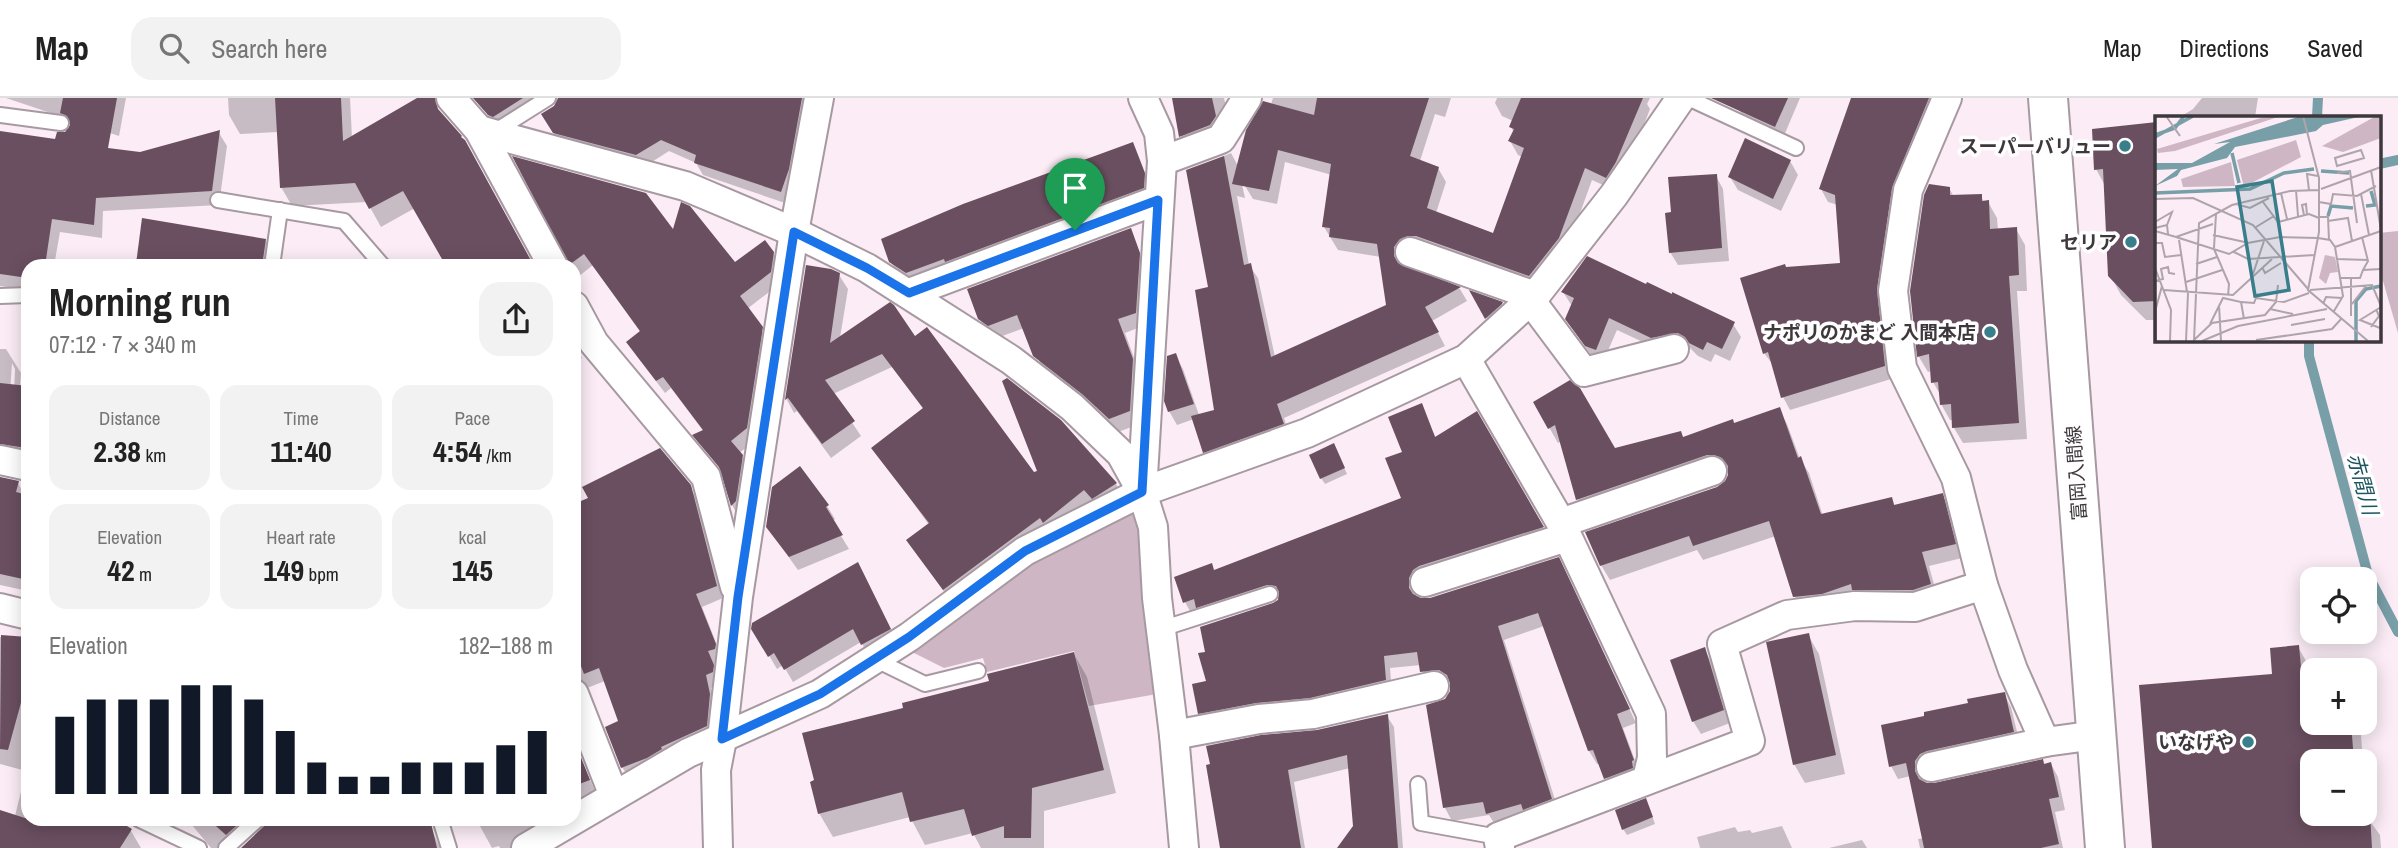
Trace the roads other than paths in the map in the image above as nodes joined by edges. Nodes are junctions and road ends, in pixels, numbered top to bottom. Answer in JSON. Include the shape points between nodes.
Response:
{"nodes":[{"id":1,"x":451,"y":98,"type":"edge"},
{"id":2,"x":548,"y":98,"type":"edge"},
{"id":3,"x":819,"y":98,"type":"edge"},
{"id":4,"x":1143,"y":98,"type":"edge"},
{"id":5,"x":1247,"y":98,"type":"edge"},
{"id":6,"x":1681,"y":98,"type":"edge"},
{"id":7,"x":1688,"y":98,"type":"edge"},
{"id":8,"x":1947,"y":98,"type":"edge"},
{"id":9,"x":2048,"y":98,"type":"edge"},
{"id":10,"x":0,"y":114,"type":"edge"},
{"id":11,"x":61,"y":123,"type":"dead end"},
{"id":12,"x":486,"y":131,"type":"junction"},
{"id":13,"x":1796,"y":148,"type":"dead end"},
{"id":14,"x":1162,"y":162,"type":"junction"},
{"id":15,"x":218,"y":200,"type":"dead end"},
{"id":16,"x":1158,"y":200,"type":"junction"},
{"id":17,"x":280,"y":211,"type":"junction"},
{"id":18,"x":794,"y":232,"type":"junction"},
{"id":19,"x":1410,"y":252,"type":"dead end"},
{"id":20,"x":273,"y":259,"type":"edge"},
{"id":21,"x":377,"y":259,"type":"edge"},
{"id":22,"x":550,"y":259,"type":"edge"},
{"id":23,"x":909,"y":293,"type":"junction"},
{"id":24,"x":21,"y":295,"type":"edge"},
{"id":25,"x":0,"y":296,"type":"edge"},
{"id":26,"x":1533,"y":299,"type":"junction"},
{"id":27,"x":584,"y":347,"type":"edge"},
{"id":28,"x":1674,"y":349,"type":"dead end"},
{"id":29,"x":1466,"y":359,"type":"junction"},
{"id":30,"x":0,"y":460,"type":"edge"},
{"id":31,"x":21,"y":464,"type":"edge"},
{"id":32,"x":1712,"y":471,"type":"dead end"},
{"id":33,"x":1142,"y":492,"type":"junction"},
{"id":34,"x":1564,"y":530,"type":"junction"},
{"id":35,"x":1425,"y":582,"type":"dead end"},
{"id":36,"x":1983,"y":585,"type":"junction"},
{"id":37,"x":1270,"y":594,"type":"dead end"},
{"id":38,"x":738,"y":597,"type":"junction"},
{"id":39,"x":0,"y":608,"type":"edge"},
{"id":40,"x":21,"y":612,"type":"edge"},
{"id":41,"x":1161,"y":629,"type":"junction"},
{"id":42,"x":874,"y":659,"type":"junction"},
{"id":43,"x":978,"y":671,"type":"dead end"},
{"id":44,"x":1434,"y":686,"type":"dead end"},
{"id":45,"x":581,"y":712,"type":"edge"},
{"id":46,"x":1174,"y":735,"type":"junction"},
{"id":47,"x":2096,"y":735,"type":"junction"},
{"id":48,"x":722,"y":739,"type":"junction"},
{"id":49,"x":2045,"y":741,"type":"junction"},
{"id":50,"x":1931,"y":767,"type":"dead end"},
{"id":51,"x":1647,"y":779,"type":"junction"},
{"id":52,"x":1418,"y":784,"type":"dead end"},
{"id":53,"x":614,"y":796,"type":"junction"},
{"id":54,"x":581,"y":816,"type":"edge"},
{"id":55,"x":153,"y":826,"type":"edge"},
{"id":56,"x":250,"y":826,"type":"edge"},
{"id":57,"x":442,"y":826,"type":"edge"},
{"id":58,"x":563,"y":826,"type":"edge"},
{"id":59,"x":1499,"y":842,"type":"edge"},
{"id":60,"x":199,"y":848,"type":"edge"},
{"id":61,"x":226,"y":848,"type":"edge"},
{"id":62,"x":449,"y":848,"type":"edge"},
{"id":63,"x":526,"y":848,"type":"edge"},
{"id":64,"x":718,"y":848,"type":"edge"},
{"id":65,"x":1184,"y":848,"type":"edge"},
{"id":66,"x":2105,"y":848,"type":"edge"}],
"edges":[{"from":1,"to":12,"type":"street"},
{"from":2,"to":12,"type":"lane"},
{"from":3,"to":18,"type":"street"},
{"from":4,"to":14,"type":"street","via":[[1159,133]]},
{"from":5,"to":14,"type":"street","via":[[1221,139]]},
{"from":6,"to":26,"type":"street"},
{"from":7,"to":13,"type":"lane"},
{"from":8,"to":36,"type":"street","via":[[1908,190],[1893,291],[1902,368],[1956,478]]},
{"from":9,"to":47,"type":"main road","name":"富岡入間線"},
{"from":10,"to":11,"type":"lane"},
{"from":12,"to":18,"type":"street","via":[[685,186]]},
{"from":12,"to":22,"type":"street"},
{"from":14,"to":16,"type":"street"},
{"from":15,"to":17,"type":"lane"},
{"from":16,"to":23,"type":"street"},
{"from":16,"to":33,"type":"street"},
{"from":17,"to":20,"type":"lane"},
{"from":17,"to":21,"type":"lane","via":[[344,222]]},
{"from":18,"to":23,"type":"street"},
{"from":18,"to":38,"type":"street"},
{"from":19,"to":26,"type":"street"},
{"from":23,"to":33,"type":"street","via":[[1012,360],[1072,407],[1121,454]]},
{"from":24,"to":25,"type":"lane"},
{"from":26,"to":28,"type":"street","via":[[1584,372]]},
{"from":26,"to":29,"type":"street"},
{"from":27,"to":38,"type":"street","via":[[706,477]]},
{"from":29,"to":33,"type":"street","via":[[1307,433]]},
{"from":29,"to":34,"type":"street"},
{"from":30,"to":31,"type":"street"},
{"from":32,"to":34,"type":"street"},
{"from":33,"to":41,"type":"street","via":[[1153,527]]},
{"from":33,"to":42,"type":"street","via":[[1025,551]]},
{"from":34,"to":35,"type":"street"},
{"from":34,"to":51,"type":"street","via":[[1651,714],[1652,758]]},
{"from":36,"to":49,"type":"street","via":[[2013,670]]},
{"from":36,"to":51,"type":"street","via":[[1915,607],[1855,606],[1787,615],[1723,644],[1750,741]]},
{"from":37,"to":41,"type":"lane"},
{"from":38,"to":48,"type":"street"},
{"from":39,"to":40,"type":"street"},
{"from":41,"to":46,"type":"street"},
{"from":42,"to":43,"type":"lane","via":[[925,684]]},
{"from":42,"to":48,"type":"street","via":[[820,694]]},
{"from":44,"to":46,"type":"street","via":[[1313,714]]},
{"from":45,"to":53,"type":"street"},
{"from":46,"to":65,"type":"street"},
{"from":47,"to":49,"type":"street"},
{"from":47,"to":66,"type":"main road","name":"富岡入間線"},
{"from":48,"to":53,"type":"street"},
{"from":48,"to":64,"type":"street","via":[[716,770]]},
{"from":49,"to":50,"type":"street"},
{"from":51,"to":59,"type":"street"},
{"from":52,"to":59,"type":"lane","via":[[1421,823]]},
{"from":53,"to":54,"type":"street"},
{"from":55,"to":60,"type":"lane"},
{"from":56,"to":61,"type":"lane"},
{"from":57,"to":62,"type":"lane"},
{"from":58,"to":63,"type":"street"}]}
